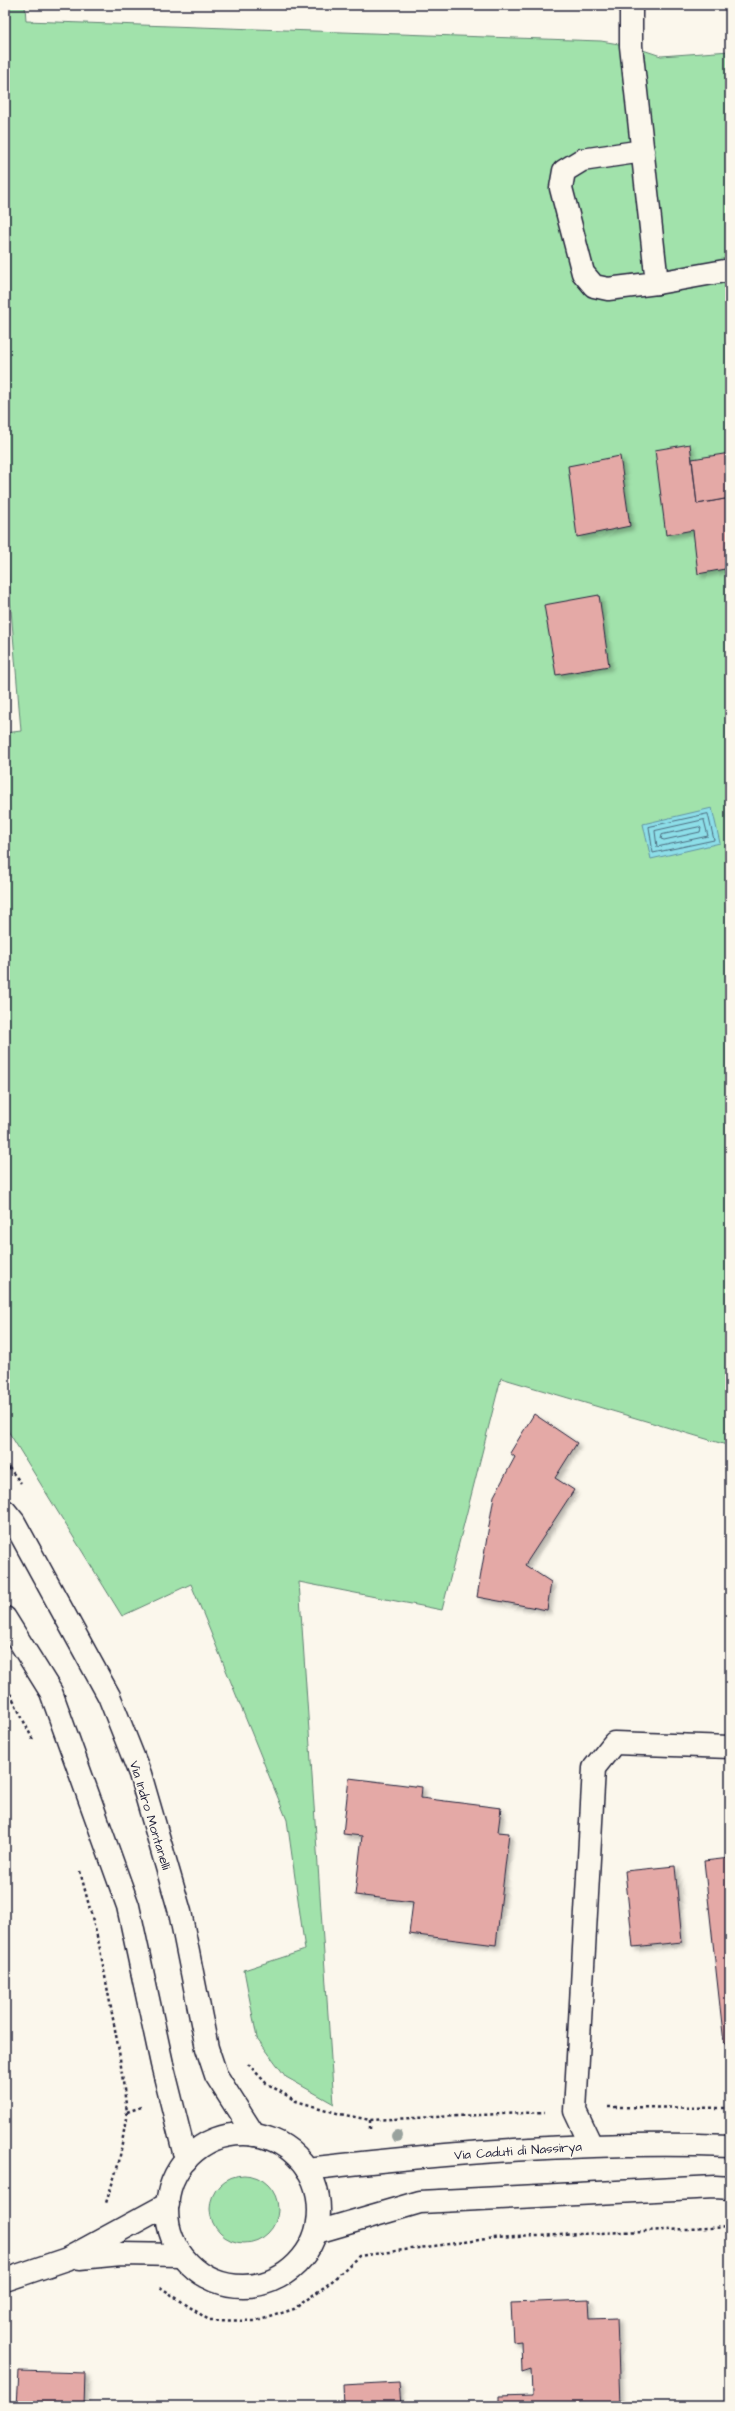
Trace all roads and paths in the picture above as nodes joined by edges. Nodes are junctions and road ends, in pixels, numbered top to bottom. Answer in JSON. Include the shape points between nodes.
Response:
{"nodes":[{"id":1,"x":631,"y":5,"type":"edge"},
{"id":2,"x":643,"y":151,"type":"junction"},
{"id":3,"x":730,"y":270,"type":"edge"},
{"id":4,"x":657,"y":283,"type":"junction"},
{"id":5,"x":5,"y":1463,"type":"edge"},
{"id":6,"x":23,"y":1487,"type":"dead end"},
{"id":7,"x":5,"y":1511,"type":"edge"},
{"id":8,"x":5,"y":1618,"type":"edge"},
{"id":9,"x":5,"y":1683,"type":"edge"},
{"id":10,"x":35,"y":1743,"type":"dead end"},
{"id":11,"x":730,"y":1747,"type":"edge"},
{"id":12,"x":80,"y":1868,"type":"dead end"},
{"id":13,"x":245,"y":2062,"type":"dead end"},
{"id":14,"x":730,"y":2108,"type":"edge"},
{"id":15,"x":575,"y":2111,"type":"junction"},
{"id":16,"x":254,"y":2135,"type":"junction"},
{"id":17,"x":591,"y":2145,"type":"junction"},
{"id":18,"x":730,"y":2146,"type":"edge"},
{"id":19,"x":186,"y":2160,"type":"junction"},
{"id":20,"x":307,"y":2168,"type":"junction"},
{"id":21,"x":730,"y":2188,"type":"edge"},
{"id":22,"x":168,"y":2204,"type":"junction"},
{"id":23,"x":730,"y":2227,"type":"edge"},
{"id":24,"x":317,"y":2232,"type":"junction"},
{"id":25,"x":114,"y":2235,"type":"junction"},
{"id":26,"x":181,"y":2255,"type":"junction"},
{"id":27,"x":67,"y":2259,"type":"junction"},
{"id":28,"x":5,"y":2280,"type":"edge"},
{"id":29,"x":155,"y":2284,"type":"dead end"}],
"edges":[{"from":1,"to":2,"type":"street","via":[[630,46]]},
{"from":2,"to":4,"type":"street"},
{"from":2,"to":4,"type":"street","via":[[582,160],[564,172],[562,188],[583,273],[594,286],[608,289]]},
{"from":3,"to":4,"type":"street"},
{"from":5,"to":6,"type":"path"},
{"from":7,"to":16,"type":"street","name":"Via Indro Montanelli","via":[[14,1522],[109,1696],[137,1767],[180,1912],[213,2068],[219,2082]]},
{"from":8,"to":19,"type":"street","via":[[51,1692],[128,1906],[162,2064]]},
{"from":9,"to":10,"type":"path"},
{"from":11,"to":15,"type":"street","via":[[614,1743],[594,1768]]},
{"from":12,"to":25,"type":"path","via":[[100,1952],[119,2051],[126,2112],[119,2162],[106,2202]]},
{"from":13,"to":15,"type":"path","via":[[266,2083],[296,2101],[370,2120]]},
{"from":14,"to":15,"type":"path","via":[[601,2107]]},
{"from":15,"to":17,"type":"street"},
{"from":16,"to":19,"type":"street","via":[[229,2135],[205,2144]]},
{"from":16,"to":20,"type":"street","via":[[275,2141],[293,2152]]},
{"from":17,"to":18,"type":"street","name":"Via Caduti di Nassirya"},
{"from":17,"to":20,"type":"street","name":"Via Caduti di Nassirya","via":[[435,2155]]},
{"from":19,"to":22,"type":"street","via":[[173,2181]]},
{"from":20,"to":24,"type":"street","via":[[317,2188],[320,2210]]},
{"from":21,"to":24,"type":"street","via":[[420,2202]]},
{"from":22,"to":25,"type":"street"},
{"from":22,"to":26,"type":"street","via":[[168,2222],[172,2239]]},
{"from":23,"to":29,"type":"path","via":[[494,2238],[358,2256],[331,2282],[294,2309],[257,2321],[210,2320]]},
{"from":24,"to":26,"type":"street","via":[[306,2254],[290,2271],[268,2283],[244,2287],[220,2283],[198,2272]]},
{"from":25,"to":27,"type":"street"},
{"from":26,"to":27,"type":"street","via":[[121,2254]]},
{"from":27,"to":28,"type":"street"}]}
